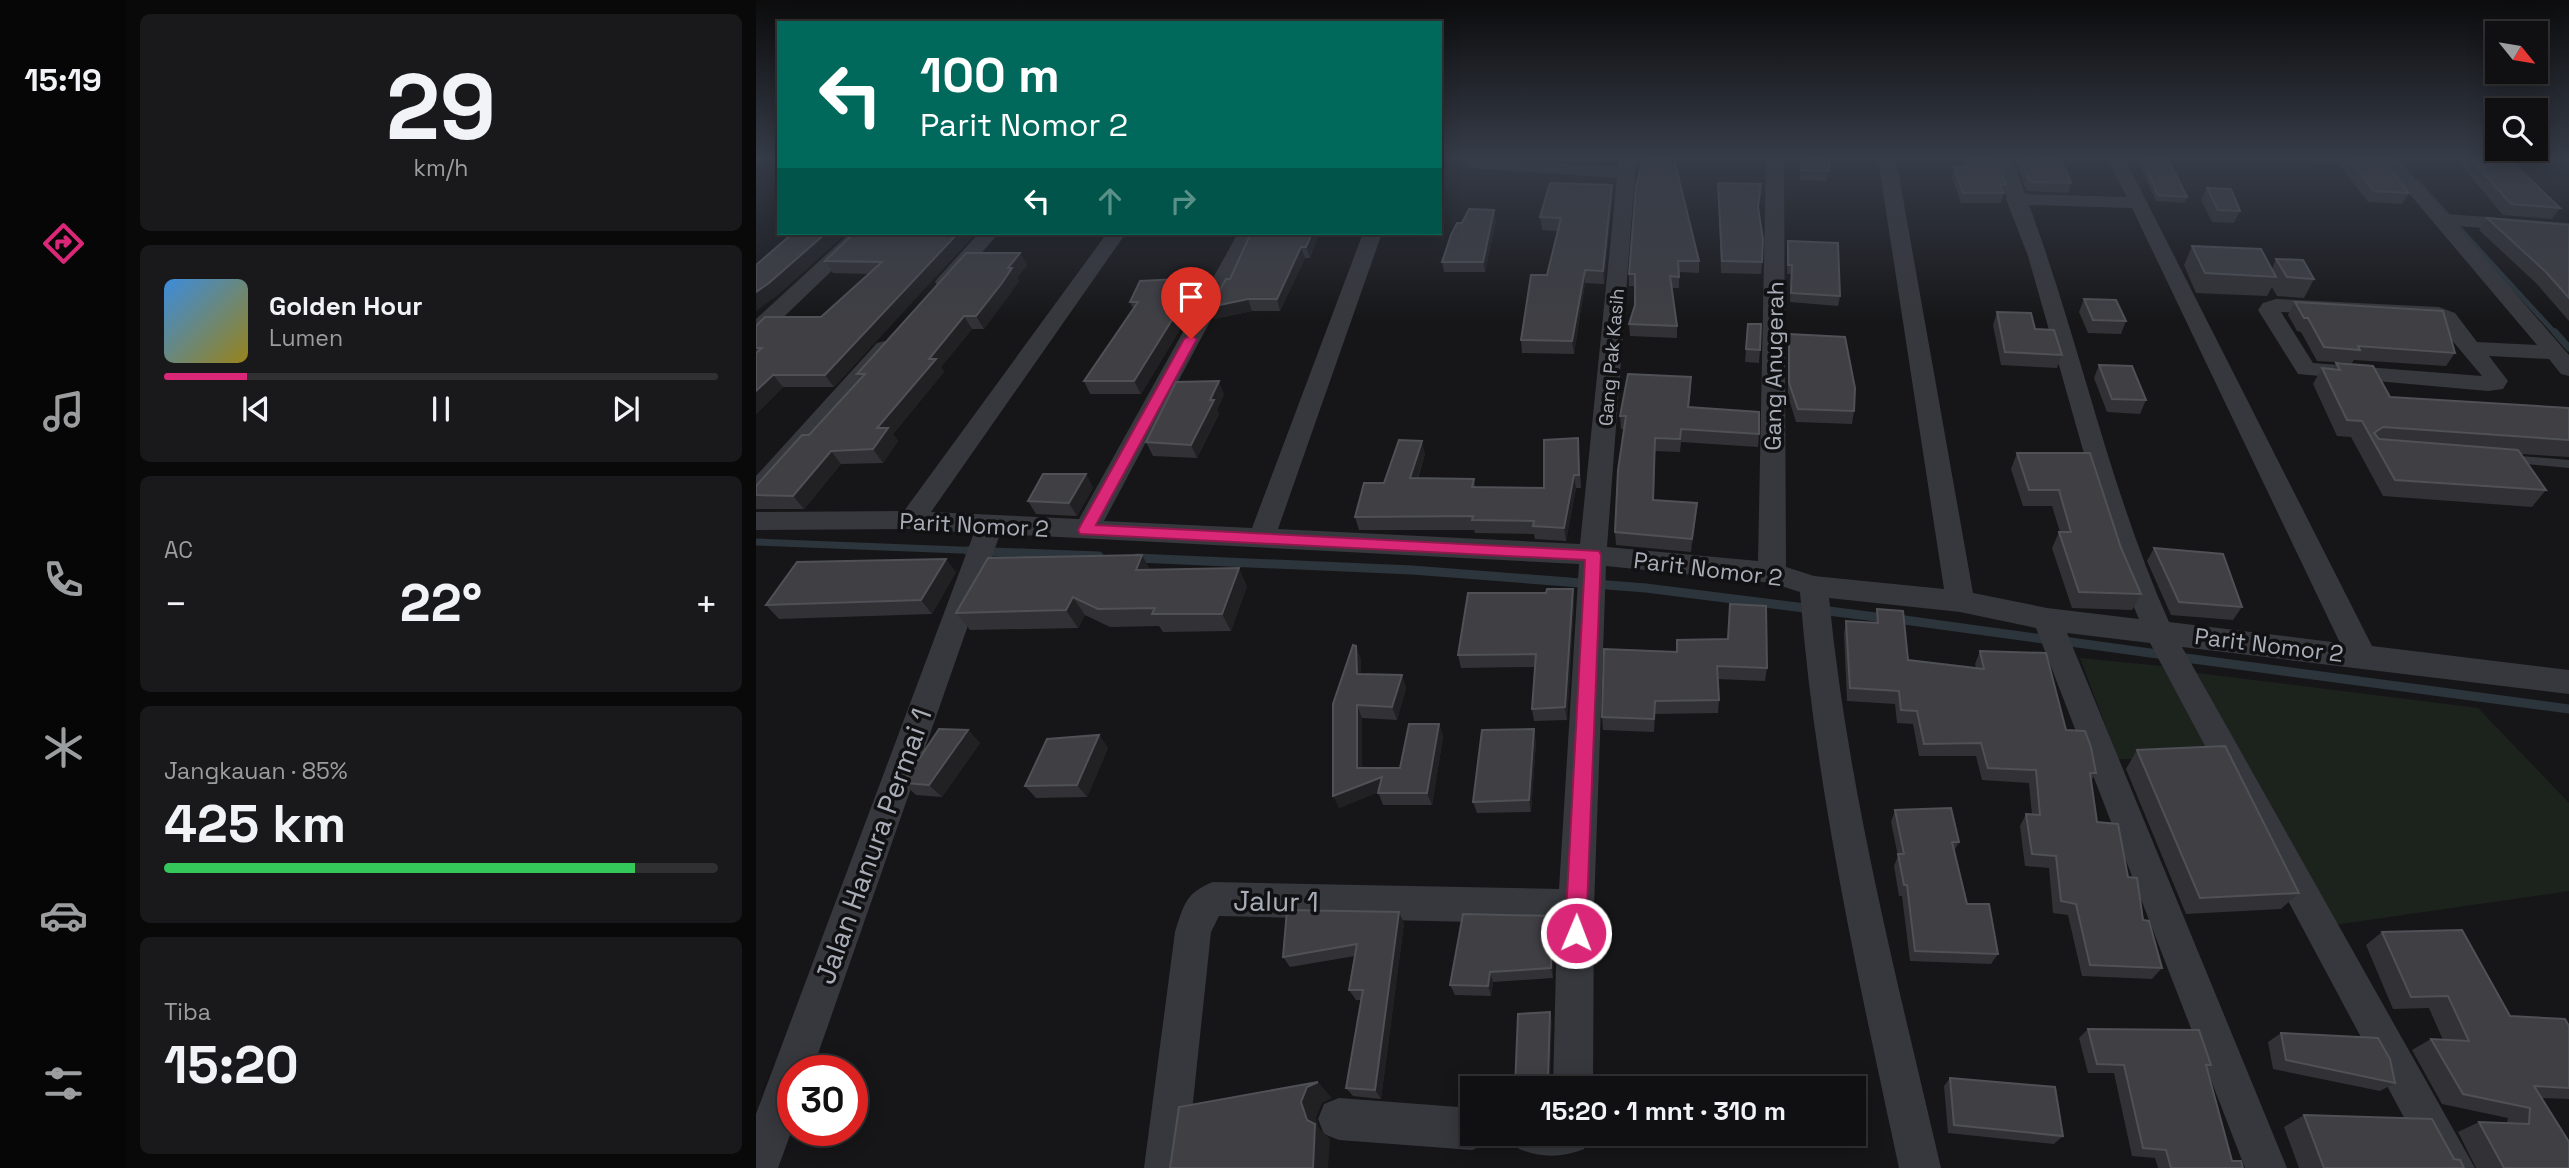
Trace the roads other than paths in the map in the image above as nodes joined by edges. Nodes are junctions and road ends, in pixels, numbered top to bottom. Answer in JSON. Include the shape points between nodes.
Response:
{"nodes":[{"id":1,"x":1623,"y":214,"type":"edge"},
{"id":2,"x":1775,"y":214,"type":"edge"},
{"id":3,"x":1896,"y":214,"type":"edge"},
{"id":4,"x":2021,"y":214,"type":"edge"},
{"id":5,"x":2144,"y":214,"type":"edge"},
{"id":6,"x":2436,"y":214,"type":"edge"},
{"id":7,"x":2441,"y":219,"type":"junction"},
{"id":8,"x":2566,"y":221,"type":"edge"},
{"id":9,"x":859,"y":235,"type":"edge"},
{"id":10,"x":987,"y":235,"type":"edge"},
{"id":11,"x":1116,"y":235,"type":"edge"},
{"id":12,"x":1247,"y":235,"type":"edge"},
{"id":13,"x":1372,"y":235,"type":"edge"},
{"id":14,"x":933,"y":295,"type":"edge"},
{"id":15,"x":756,"y":331,"type":"edge"},
{"id":16,"x":896,"y":337,"type":"edge"},
{"id":17,"x":2471,"y":348,"type":"junction"},
{"id":18,"x":2562,"y":361,"type":"edge"},
{"id":19,"x":2493,"y":458,"type":"edge"},
{"id":20,"x":2569,"y":464,"type":"edge"},
{"id":21,"x":756,"y":492,"type":"edge"},
{"id":22,"x":911,"y":520,"type":"junction"},
{"id":23,"x":756,"y":521,"type":"edge"},
{"id":24,"x":1086,"y":530,"type":"junction"},
{"id":25,"x":1261,"y":540,"type":"junction"},
{"id":26,"x":984,"y":542,"type":"junction"},
{"id":27,"x":1593,"y":555,"type":"junction"},
{"id":28,"x":1772,"y":573,"type":"junction"},
{"id":29,"x":1814,"y":586,"type":"junction"},
{"id":30,"x":1959,"y":601,"type":"junction"},
{"id":31,"x":2047,"y":619,"type":"junction"},
{"id":32,"x":2159,"y":632,"type":"junction"},
{"id":33,"x":2362,"y":657,"type":"junction"},
{"id":34,"x":2569,"y":682,"type":"edge"},
{"id":35,"x":1576,"y":907,"type":"junction"},
{"id":36,"x":1573,"y":1076,"type":"edge"},
{"id":37,"x":1339,"y":1119,"type":"dead end"},
{"id":38,"x":1460,"y":1128,"type":"edge"},
{"id":39,"x":757,"y":1168,"type":"edge"},
{"id":40,"x":1166,"y":1168,"type":"edge"},
{"id":41,"x":1920,"y":1168,"type":"edge"},
{"id":42,"x":2266,"y":1168,"type":"edge"},
{"id":43,"x":2455,"y":1168,"type":"edge"}],
"edges":[{"from":1,"to":27,"type":"street","name":"Gang Pak Kasih"},
{"from":2,"to":28,"type":"street","name":"Gang Anugerah"},
{"from":3,"to":30,"type":"street"},
{"from":4,"to":32,"type":"street","via":[[2038,256],[2129,563]]},
{"from":5,"to":33,"type":"street"},
{"from":6,"to":7,"type":"street"},
{"from":7,"to":8,"type":"street"},
{"from":7,"to":18,"type":"street"},
{"from":9,"to":15,"type":"street"},
{"from":10,"to":14,"type":"street"},
{"from":11,"to":22,"type":"street"},
{"from":12,"to":24,"type":"street"},
{"from":13,"to":25,"type":"street"},
{"from":16,"to":21,"type":"street"},
{"from":17,"to":17,"type":"street","via":[[2496,378],[2495,384],[2314,372],[2301,365],[2269,310],[2276,305],[2439,313]]},
{"from":17,"to":18,"type":"street"},
{"from":19,"to":20,"type":"lane"},
{"from":22,"to":23,"type":"street","name":"Parit Nomor 2"},
{"from":22,"to":26,"type":"street","name":"Parit Nomor 2"},
{"from":24,"to":25,"type":"street","name":"Parit Nomor 2"},
{"from":24,"to":26,"type":"street","name":"Parit Nomor 2"},
{"from":25,"to":27,"type":"street","name":"Parit Nomor 2"},
{"from":26,"to":39,"type":"street","name":"Jalan Hanura Permai 1"},
{"from":27,"to":28,"type":"street","name":"Parit Nomor 2"},
{"from":27,"to":35,"type":"street","name":"Gang Pak Kasih"},
{"from":28,"to":29,"type":"street","name":"Parit Nomor 2"},
{"from":29,"to":30,"type":"street","name":"Parit Nomor 2"},
{"from":29,"to":41,"type":"street","via":[[1818,655],[1835,766]]},
{"from":30,"to":31,"type":"street","name":"Parit Nomor 2"},
{"from":31,"to":32,"type":"street","name":"Parit Nomor 2"},
{"from":31,"to":42,"type":"street"},
{"from":32,"to":33,"type":"street","name":"Parit Nomor 2"},
{"from":32,"to":43,"type":"street"},
{"from":33,"to":34,"type":"street","name":"Parit Nomor 2"},
{"from":35,"to":36,"type":"street","name":"Gang Pak Kasih"},
{"from":35,"to":40,"type":"street","name":"Jalur 1","via":[[1213,899],[1201,908],[1193,932]]},
{"from":37,"to":38,"type":"street"}]}
